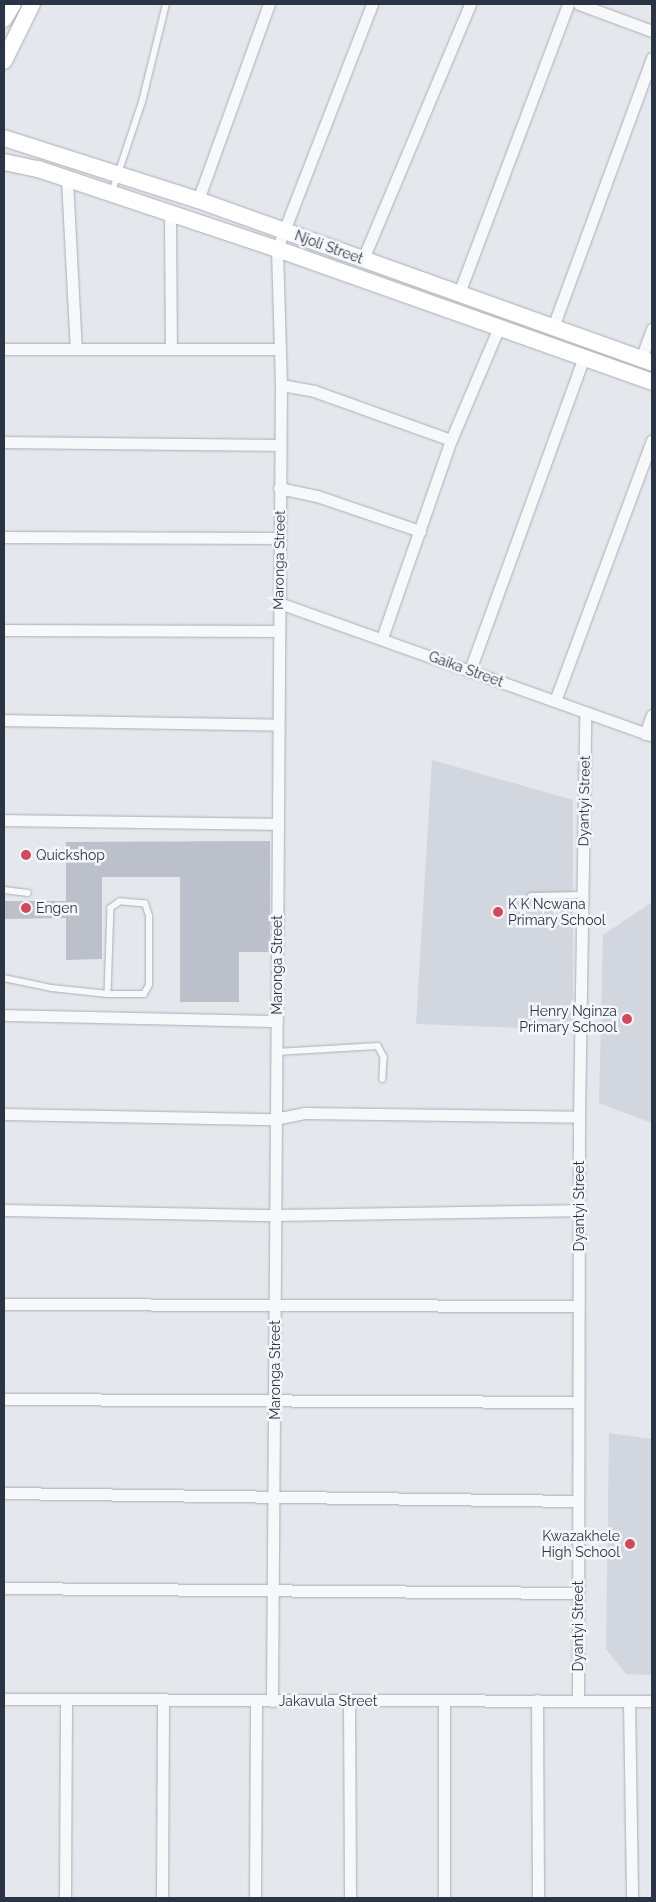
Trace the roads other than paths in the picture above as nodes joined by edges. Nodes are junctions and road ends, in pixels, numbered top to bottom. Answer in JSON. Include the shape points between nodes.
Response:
{"nodes":[{"id":1,"x":166,"y":4,"type":"edge"},
{"id":2,"x":269,"y":4,"type":"edge"},
{"id":3,"x":372,"y":4,"type":"edge"},
{"id":4,"x":470,"y":4,"type":"edge"},
{"id":5,"x":568,"y":4,"type":"edge"},
{"id":6,"x":579,"y":4,"type":"edge"},
{"id":7,"x":15,"y":8,"type":"edge"},
{"id":8,"x":652,"y":31,"type":"edge"},
{"id":9,"x":652,"y":58,"type":"edge"},
{"id":10,"x":4,"y":61,"type":"edge"},
{"id":11,"x":4,"y":138,"type":"edge"},
{"id":12,"x":4,"y":162,"type":"edge"},
{"id":13,"x":118,"y":173,"type":"junction"},
{"id":14,"x":67,"y":180,"type":"junction"},
{"id":15,"x":112,"y":194,"type":"junction"},
{"id":16,"x":198,"y":200,"type":"junction"},
{"id":17,"x":170,"y":214,"type":"junction"},
{"id":18,"x":285,"y":231,"type":"junction"},
{"id":19,"x":278,"y":249,"type":"junction"},
{"id":20,"x":363,"y":259,"type":"junction"},
{"id":21,"x":459,"y":293,"type":"junction"},
{"id":22,"x":499,"y":327,"type":"junction"},
{"id":23,"x":553,"y":327,"type":"junction"},
{"id":24,"x":652,"y":329,"type":"edge"},
{"id":25,"x":4,"y":349,"type":"edge"},
{"id":26,"x":76,"y":349,"type":"junction"},
{"id":27,"x":171,"y":349,"type":"junction"},
{"id":28,"x":278,"y":349,"type":"junction"},
{"id":29,"x":584,"y":356,"type":"junction"},
{"id":30,"x":647,"y":361,"type":"edge"},
{"id":31,"x":652,"y":382,"type":"edge"},
{"id":32,"x":281,"y":385,"type":"junction"},
{"id":33,"x":451,"y":440,"type":"junction"},
{"id":34,"x":652,"y":440,"type":"edge"},
{"id":35,"x":4,"y":442,"type":"edge"},
{"id":36,"x":278,"y":445,"type":"junction"},
{"id":37,"x":279,"y":488,"type":"junction"},
{"id":38,"x":420,"y":531,"type":"junction"},
{"id":39,"x":4,"y":537,"type":"edge"},
{"id":40,"x":279,"y":538,"type":"junction"},
{"id":41,"x":279,"y":603,"type":"junction"},
{"id":42,"x":4,"y":630,"type":"edge"},
{"id":43,"x":277,"y":631,"type":"junction"},
{"id":44,"x":382,"y":638,"type":"junction"},
{"id":45,"x":470,"y":670,"type":"junction"},
{"id":46,"x":555,"y":701,"type":"junction"},
{"id":47,"x":585,"y":713,"type":"junction"},
{"id":48,"x":652,"y":715,"type":"edge"},
{"id":49,"x":4,"y":720,"type":"edge"},
{"id":50,"x":277,"y":725,"type":"junction"},
{"id":51,"x":649,"y":735,"type":"edge"},
{"id":52,"x":4,"y":820,"type":"edge"},
{"id":53,"x":278,"y":824,"type":"junction"},
{"id":54,"x":4,"y":890,"type":"edge"},
{"id":55,"x":28,"y":893,"type":"dead end"},
{"id":56,"x":582,"y":895,"type":"junction"},
{"id":57,"x":531,"y":896,"type":"dead end"},
{"id":58,"x":4,"y":978,"type":"edge"},
{"id":59,"x":108,"y":994,"type":"junction"},
{"id":60,"x":4,"y":1015,"type":"edge"},
{"id":61,"x":277,"y":1021,"type":"junction"},
{"id":62,"x":276,"y":1052,"type":"junction"},
{"id":63,"x":383,"y":1079,"type":"dead end"},
{"id":64,"x":4,"y":1114,"type":"edge"},
{"id":65,"x":579,"y":1117,"type":"junction"},
{"id":66,"x":274,"y":1119,"type":"junction"},
{"id":67,"x":4,"y":1210,"type":"edge"},
{"id":68,"x":579,"y":1210,"type":"junction"},
{"id":69,"x":276,"y":1215,"type":"junction"},
{"id":70,"x":4,"y":1304,"type":"edge"},
{"id":71,"x":578,"y":1306,"type":"junction"},
{"id":72,"x":275,"y":1307,"type":"junction"},
{"id":73,"x":4,"y":1399,"type":"edge"},
{"id":74,"x":578,"y":1402,"type":"junction"},
{"id":75,"x":275,"y":1403,"type":"junction"},
{"id":76,"x":4,"y":1493,"type":"edge"},
{"id":77,"x":274,"y":1496,"type":"junction"},
{"id":78,"x":578,"y":1501,"type":"junction"},
{"id":79,"x":4,"y":1588,"type":"edge"},
{"id":80,"x":273,"y":1590,"type":"junction"},
{"id":81,"x":578,"y":1593,"type":"junction"},
{"id":82,"x":4,"y":1699,"type":"edge"},
{"id":83,"x":66,"y":1699,"type":"junction"},
{"id":84,"x":578,"y":1699,"type":"junction"},
{"id":85,"x":256,"y":1700,"type":"junction"},
{"id":86,"x":537,"y":1700,"type":"junction"},
{"id":87,"x":162,"y":1701,"type":"junction"},
{"id":88,"x":272,"y":1701,"type":"junction"},
{"id":89,"x":349,"y":1701,"type":"junction"},
{"id":90,"x":444,"y":1701,"type":"junction"},
{"id":91,"x":629,"y":1701,"type":"junction"},
{"id":92,"x":652,"y":1701,"type":"edge"},
{"id":93,"x":65,"y":1898,"type":"edge"},
{"id":94,"x":162,"y":1898,"type":"edge"},
{"id":95,"x":255,"y":1898,"type":"edge"},
{"id":96,"x":350,"y":1898,"type":"edge"},
{"id":97,"x":444,"y":1898,"type":"edge"},
{"id":98,"x":538,"y":1898,"type":"edge"},
{"id":99,"x":632,"y":1898,"type":"edge"}],
"edges":[{"from":1,"to":13,"type":"lane","via":[[142,102]]},
{"from":2,"to":16,"type":"street"},
{"from":3,"to":18,"type":"street","name":"Maronga Street"},
{"from":4,"to":20,"type":"street"},
{"from":5,"to":21,"type":"street"},
{"from":6,"to":8,"type":"street"},
{"from":7,"to":10,"type":"street"},
{"from":9,"to":23,"type":"street"},
{"from":11,"to":13,"type":"street","name":"Njoli Street"},
{"from":12,"to":14,"type":"street","name":"Njoli Street"},
{"from":13,"to":15,"type":"lane"},
{"from":13,"to":16,"type":"street","name":"Njoli Street"},
{"from":14,"to":15,"type":"street","name":"Njoli Street"},
{"from":14,"to":26,"type":"street"},
{"from":15,"to":17,"type":"street","name":"Njoli Street"},
{"from":16,"to":18,"type":"street","name":"Njoli Street"},
{"from":17,"to":19,"type":"street","name":"Njoli Street"},
{"from":17,"to":27,"type":"street"},
{"from":18,"to":19,"type":"street","name":"Maronga Street"},
{"from":18,"to":20,"type":"street","name":"Njoli Street"},
{"from":19,"to":22,"type":"street","name":"Njoli Street"},
{"from":19,"to":28,"type":"street","name":"Maronga Street"},
{"from":20,"to":21,"type":"street","name":"Njoli Street"},
{"from":21,"to":23,"type":"street","name":"Njoli Street"},
{"from":22,"to":29,"type":"street","name":"Njoli Street"},
{"from":22,"to":33,"type":"street"},
{"from":23,"to":30,"type":"street","name":"Njoli Street"},
{"from":24,"to":30,"type":"street"},
{"from":25,"to":26,"type":"street"},
{"from":26,"to":27,"type":"street"},
{"from":27,"to":28,"type":"street"},
{"from":28,"to":32,"type":"street","name":"Maronga Street"},
{"from":29,"to":31,"type":"street","name":"Njoli Street"},
{"from":29,"to":45,"type":"street"},
{"from":32,"to":33,"type":"street","via":[[314,391]]},
{"from":32,"to":36,"type":"street","name":"Maronga Street"},
{"from":33,"to":38,"type":"street"},
{"from":34,"to":46,"type":"street"},
{"from":35,"to":36,"type":"street"},
{"from":36,"to":37,"type":"street","name":"Maronga Street"},
{"from":37,"to":38,"type":"street"},
{"from":37,"to":40,"type":"street","name":"Maronga Street"},
{"from":38,"to":44,"type":"street"},
{"from":39,"to":40,"type":"street"},
{"from":40,"to":41,"type":"street","name":"Maronga Street"},
{"from":41,"to":43,"type":"street","name":"Maronga Street"},
{"from":41,"to":44,"type":"street","name":"Gaika Street"},
{"from":42,"to":43,"type":"street"},
{"from":43,"to":50,"type":"street","name":"Maronga Street"},
{"from":44,"to":45,"type":"street","name":"Gaika Street"},
{"from":45,"to":46,"type":"street","name":"Gaika Street"},
{"from":46,"to":47,"type":"street","name":"Gaika Street"},
{"from":47,"to":51,"type":"street","name":"Gaika Street"},
{"from":47,"to":56,"type":"street","name":"Dyantyi Street"},
{"from":48,"to":51,"type":"street"},
{"from":49,"to":50,"type":"street"},
{"from":50,"to":53,"type":"street","name":"Maronga Street"},
{"from":52,"to":53,"type":"street"},
{"from":53,"to":61,"type":"street","name":"Maronga Street"},
{"from":54,"to":55,"type":"lane"},
{"from":56,"to":57,"type":"lane"},
{"from":56,"to":65,"type":"street","name":"Dyantyi Street"},
{"from":58,"to":59,"type":"lane","via":[[52,988]]},
{"from":59,"to":59,"type":"lane","via":[[141,995],[148,990],[149,916],[145,904],[120,902],[111,908]]},
{"from":60,"to":61,"type":"street"},
{"from":61,"to":62,"type":"street","name":"Maronga Street"},
{"from":62,"to":63,"type":"lane","via":[[378,1046],[384,1057]]},
{"from":62,"to":66,"type":"street","name":"Maronga Street"},
{"from":64,"to":66,"type":"street"},
{"from":65,"to":66,"type":"street","via":[[304,1112]]},
{"from":65,"to":68,"type":"street","name":"Dyantyi Street"},
{"from":66,"to":69,"type":"street","name":"Maronga Street"},
{"from":67,"to":69,"type":"street"},
{"from":68,"to":69,"type":"street"},
{"from":68,"to":71,"type":"street","name":"Dyantyi Street"},
{"from":69,"to":72,"type":"street","name":"Maronga Street"},
{"from":70,"to":72,"type":"street"},
{"from":71,"to":72,"type":"street"},
{"from":71,"to":74,"type":"street","name":"Dyantyi Street"},
{"from":72,"to":75,"type":"street","name":"Maronga Street"},
{"from":73,"to":75,"type":"street"},
{"from":74,"to":75,"type":"street"},
{"from":74,"to":78,"type":"street","name":"Dyantyi Street"},
{"from":75,"to":77,"type":"street","name":"Maronga Street"},
{"from":76,"to":77,"type":"street"},
{"from":77,"to":78,"type":"street"},
{"from":77,"to":80,"type":"street","name":"Maronga Street"},
{"from":78,"to":81,"type":"street","name":"Dyantyi Street"},
{"from":79,"to":80,"type":"street"},
{"from":80,"to":81,"type":"street"},
{"from":80,"to":88,"type":"street","name":"Maronga Street"},
{"from":81,"to":84,"type":"street","name":"Dyantyi Street"},
{"from":82,"to":83,"type":"street","name":"Jakavula Street"},
{"from":83,"to":87,"type":"street","name":"Jakavula Street"},
{"from":83,"to":93,"type":"street"},
{"from":84,"to":86,"type":"street","name":"Jakavula Street"},
{"from":84,"to":91,"type":"street","name":"Jakavula Street"},
{"from":85,"to":87,"type":"street","name":"Jakavula Street"},
{"from":85,"to":88,"type":"street","name":"Jakavula Street"},
{"from":85,"to":95,"type":"street"},
{"from":86,"to":90,"type":"street","name":"Jakavula Street"},
{"from":86,"to":98,"type":"street"},
{"from":87,"to":94,"type":"street"},
{"from":88,"to":89,"type":"street","name":"Jakavula Street"},
{"from":89,"to":90,"type":"street","name":"Jakavula Street"},
{"from":89,"to":96,"type":"street"},
{"from":90,"to":97,"type":"street"},
{"from":91,"to":92,"type":"street","name":"Jakavula Street"},
{"from":91,"to":99,"type":"street"}]}
